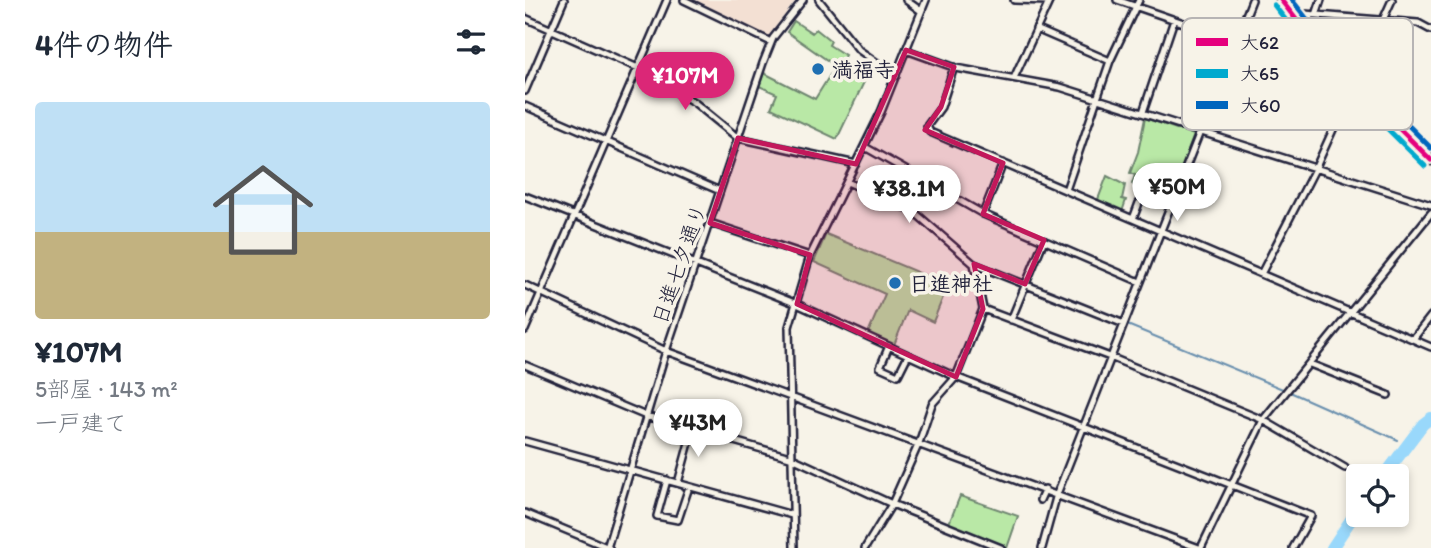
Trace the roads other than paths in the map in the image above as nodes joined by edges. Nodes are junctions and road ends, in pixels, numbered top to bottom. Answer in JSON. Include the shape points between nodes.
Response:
{"nodes":[{"id":1,"x":564,"y":0,"type":"edge"},
{"id":2,"x":667,"y":0,"type":"edge"},
{"id":3,"x":684,"y":0,"type":"edge"},
{"id":4,"x":803,"y":0,"type":"edge"},
{"id":5,"x":819,"y":0,"type":"edge"},
{"id":6,"x":906,"y":0,"type":"edge"},
{"id":7,"x":926,"y":0,"type":"edge"},
{"id":8,"x":1014,"y":0,"type":"edge"},
{"id":9,"x":1117,"y":0,"type":"edge"},
{"id":10,"x":1252,"y":0,"type":"edge"},
{"id":11,"x":1281,"y":0,"type":"edge"},
{"id":12,"x":1321,"y":0,"type":"edge"},
{"id":13,"x":1392,"y":0,"type":"edge"},
{"id":14,"x":1049,"y":1,"type":"edge"},
{"id":15,"x":1137,"y":3,"type":"edge"},
{"id":16,"x":921,"y":11,"type":"junction"},
{"id":17,"x":1292,"y":13,"type":"junction"},
{"id":18,"x":1315,"y":15,"type":"junction"},
{"id":19,"x":525,"y":18,"type":"edge"},
{"id":20,"x":1245,"y":18,"type":"edge"},
{"id":21,"x":1296,"y":18,"type":"edge"},
{"id":22,"x":1348,"y":18,"type":"edge"},
{"id":23,"x":1383,"y":18,"type":"edge"},
{"id":24,"x":1174,"y":20,"type":"junction"},
{"id":25,"x":1182,"y":23,"type":"edge"},
{"id":26,"x":1413,"y":23,"type":"edge"},
{"id":27,"x":1036,"y":29,"type":"junction"},
{"id":28,"x":551,"y":30,"type":"junction"},
{"id":29,"x":1431,"y":30,"type":"edge"},
{"id":30,"x":771,"y":42,"type":"junction"},
{"id":31,"x":906,"y":50,"type":"junction"},
{"id":32,"x":1110,"y":61,"type":"junction"},
{"id":33,"x":954,"y":67,"type":"junction"},
{"id":34,"x":638,"y":68,"type":"junction"},
{"id":35,"x":896,"y":76,"type":"junction"},
{"id":36,"x":1014,"y":78,"type":"junction"},
{"id":37,"x":525,"y":91,"type":"edge"},
{"id":38,"x":1096,"y":99,"type":"junction"},
{"id":39,"x":525,"y":106,"type":"edge"},
{"id":40,"x":1143,"y":112,"type":"junction"},
{"id":41,"x":1182,"y":126,"type":"edge"},
{"id":42,"x":1194,"y":130,"type":"edge"},
{"id":43,"x":1331,"y":130,"type":"edge"},
{"id":44,"x":1400,"y":130,"type":"edge"},
{"id":45,"x":1200,"y":132,"type":"junction"},
{"id":46,"x":738,"y":138,"type":"junction"},
{"id":47,"x":606,"y":142,"type":"junction"},
{"id":48,"x":865,"y":147,"type":"junction"},
{"id":49,"x":1431,"y":160,"type":"edge"},
{"id":50,"x":1003,"y":163,"type":"junction"},
{"id":51,"x":856,"y":164,"type":"junction"},
{"id":52,"x":1316,"y":167,"type":"junction"},
{"id":53,"x":847,"y":182,"type":"junction"},
{"id":54,"x":1066,"y":190,"type":"junction"},
{"id":55,"x":720,"y":191,"type":"junction"},
{"id":56,"x":525,"y":197,"type":"edge"},
{"id":57,"x":1139,"y":203,"type":"dead end"},
{"id":58,"x":1431,"y":205,"type":"edge"},
{"id":59,"x":1431,"y":213,"type":"edge"},
{"id":60,"x":983,"y":214,"type":"junction"},
{"id":61,"x":574,"y":218,"type":"junction"},
{"id":62,"x":1133,"y":219,"type":"junction"},
{"id":63,"x":710,"y":223,"type":"junction"},
{"id":64,"x":1161,"y":230,"type":"junction"},
{"id":65,"x":1044,"y":240,"type":"junction"},
{"id":66,"x":810,"y":256,"type":"junction"},
{"id":67,"x":974,"y":264,"type":"junction"},
{"id":68,"x":696,"y":265,"type":"junction"},
{"id":69,"x":1261,"y":274,"type":"junction"},
{"id":70,"x":1140,"y":282,"type":"junction"},
{"id":71,"x":1025,"y":284,"type":"junction"},
{"id":72,"x":525,"y":285,"type":"edge"},
{"id":73,"x":542,"y":293,"type":"junction"},
{"id":74,"x":797,"y":304,"type":"junction"},
{"id":75,"x":983,"y":309,"type":"junction"},
{"id":76,"x":1351,"y":313,"type":"junction"},
{"id":77,"x":1431,"y":316,"type":"edge"},
{"id":78,"x":1010,"y":320,"type":"junction"},
{"id":79,"x":1124,"y":324,"type":"junction"},
{"id":80,"x":525,"y":330,"type":"edge"},
{"id":81,"x":1413,"y":339,"type":"junction"},
{"id":82,"x":889,"y":346,"type":"junction"},
{"id":83,"x":1431,"y":347,"type":"edge"},
{"id":84,"x":666,"y":351,"type":"junction"},
{"id":85,"x":908,"y":355,"type":"junction"},
{"id":86,"x":1111,"y":357,"type":"junction"},
{"id":87,"x":1310,"y":364,"type":"junction"},
{"id":88,"x":525,"y":365,"type":"edge"},
{"id":89,"x":956,"y":377,"type":"junction"},
{"id":90,"x":790,"y":395,"type":"junction"},
{"id":91,"x":1388,"y":395,"type":"dead end"},
{"id":92,"x":646,"y":416,"type":"junction"},
{"id":93,"x":1263,"y":420,"type":"junction"},
{"id":94,"x":1084,"y":427,"type":"junction"},
{"id":95,"x":693,"y":428,"type":"junction"},
{"id":96,"x":525,"y":441,"type":"edge"},
{"id":97,"x":919,"y":443,"type":"junction"},
{"id":98,"x":790,"y":457,"type":"junction"},
{"id":99,"x":1345,"y":468,"type":"dead end"},
{"id":100,"x":630,"y":470,"type":"junction"},
{"id":101,"x":667,"y":480,"type":"junction"},
{"id":102,"x":678,"y":484,"type":"junction"},
{"id":103,"x":1231,"y":484,"type":"junction"},
{"id":104,"x":689,"y":486,"type":"junction"},
{"id":105,"x":1045,"y":489,"type":"junction"},
{"id":106,"x":1057,"y":494,"type":"junction"},
{"id":107,"x":1040,"y":500,"type":"dead end"},
{"id":108,"x":892,"y":504,"type":"junction"},
{"id":109,"x":525,"y":513,"type":"edge"},
{"id":110,"x":792,"y":515,"type":"junction"},
{"id":111,"x":608,"y":548,"type":"edge"},
{"id":112,"x":794,"y":548,"type":"edge"},
{"id":113,"x":865,"y":548,"type":"edge"},
{"id":114,"x":1001,"y":548,"type":"edge"},
{"id":115,"x":1042,"y":548,"type":"edge"},
{"id":116,"x":1200,"y":548,"type":"edge"},
{"id":117,"x":1293,"y":548,"type":"edge"}],
"edges":[{"from":1,"to":28,"type":"street"},
{"from":2,"to":34,"type":"street"},
{"from":3,"to":30,"type":"street"},
{"from":4,"to":30,"type":"street","name":"日進七夕通り"},
{"from":5,"to":35,"type":"street","via":[[859,50]]},
{"from":6,"to":16,"type":"street"},
{"from":7,"to":16,"type":"street"},
{"from":8,"to":14,"type":"street"},
{"from":9,"to":15,"type":"street"},
{"from":10,"to":20,"type":"street"},
{"from":11,"to":17,"type":"main road"},
{"from":12,"to":18,"type":"street"},
{"from":13,"to":23,"type":"street"},
{"from":14,"to":27,"type":"street"},
{"from":15,"to":24,"type":"street"},
{"from":15,"to":32,"type":"street"},
{"from":16,"to":31,"type":"street"},
{"from":17,"to":18,"type":"street"},
{"from":17,"to":21,"type":"main road"},
{"from":18,"to":22,"type":"street"},
{"from":19,"to":28,"type":"street"},
{"from":24,"to":25,"type":"street"},
{"from":24,"to":40,"type":"street"},
{"from":26,"to":29,"type":"street"},
{"from":27,"to":32,"type":"street"},
{"from":27,"to":36,"type":"street"},
{"from":28,"to":34,"type":"street"},
{"from":28,"to":37,"type":"street"},
{"from":30,"to":46,"type":"street","name":"日進七夕通り"},
{"from":31,"to":33,"type":"street"},
{"from":31,"to":35,"type":"street"},
{"from":32,"to":38,"type":"street"},
{"from":33,"to":36,"type":"street"},
{"from":33,"to":50,"type":"street","via":[[941,107],[927,130]]},
{"from":34,"to":46,"type":"street","via":[[695,103]]},
{"from":34,"to":47,"type":"street"},
{"from":35,"to":48,"type":"street"},
{"from":36,"to":38,"type":"street"},
{"from":38,"to":40,"type":"street"},
{"from":38,"to":54,"type":"street"},
{"from":39,"to":47,"type":"street"},
{"from":40,"to":41,"type":"street"},
{"from":42,"to":45,"type":"street"},
{"from":43,"to":52,"type":"street"},
{"from":44,"to":49,"type":"main road"},
{"from":45,"to":52,"type":"street"},
{"from":45,"to":64,"type":"street"},
{"from":46,"to":51,"type":"street"},
{"from":46,"to":55,"type":"street","name":"日進七夕通り"},
{"from":47,"to":55,"type":"street"},
{"from":47,"to":61,"type":"street"},
{"from":48,"to":51,"type":"street"},
{"from":48,"to":60,"type":"street"},
{"from":50,"to":54,"type":"street"},
{"from":50,"to":60,"type":"street"},
{"from":51,"to":53,"type":"street"},
{"from":52,"to":58,"type":"street"},
{"from":52,"to":69,"type":"street"},
{"from":53,"to":66,"type":"street"},
{"from":53,"to":67,"type":"street","via":[[912,210]]},
{"from":54,"to":62,"type":"street"},
{"from":55,"to":63,"type":"street","name":"日進七夕通り"},
{"from":56,"to":61,"type":"street"},
{"from":57,"to":62,"type":"street"},
{"from":59,"to":76,"type":"street"},
{"from":60,"to":65,"type":"street"},
{"from":61,"to":68,"type":"street"},
{"from":61,"to":73,"type":"street"},
{"from":62,"to":64,"type":"street"},
{"from":63,"to":66,"type":"street"},
{"from":63,"to":68,"type":"street","name":"日進七夕通り"},
{"from":64,"to":69,"type":"street"},
{"from":64,"to":70,"type":"street"},
{"from":65,"to":70,"type":"street"},
{"from":65,"to":71,"type":"street"},
{"from":66,"to":74,"type":"street"},
{"from":67,"to":71,"type":"street"},
{"from":67,"to":75,"type":"street"},
{"from":68,"to":74,"type":"street"},
{"from":68,"to":84,"type":"street","name":"日進七夕通り"},
{"from":69,"to":76,"type":"street"},
{"from":70,"to":79,"type":"street"},
{"from":71,"to":78,"type":"street"},
{"from":71,"to":79,"type":"street"},
{"from":72,"to":73,"type":"street"},
{"from":73,"to":80,"type":"street"},
{"from":73,"to":84,"type":"street"},
{"from":74,"to":82,"type":"street"},
{"from":74,"to":90,"type":"street","via":[[789,327]]},
{"from":75,"to":78,"type":"street"},
{"from":75,"to":89,"type":"street"},
{"from":76,"to":81,"type":"street"},
{"from":76,"to":87,"type":"street"},
{"from":77,"to":81,"type":"street"},
{"from":78,"to":86,"type":"street"},
{"from":79,"to":86,"type":"street"},
{"from":81,"to":83,"type":"street"},
{"from":82,"to":85,"type":"street"},
{"from":82,"to":85,"type":"street","via":[[880,367],[898,375]]},
{"from":84,"to":90,"type":"street"},
{"from":84,"to":92,"type":"street","name":"日進七夕通り"},
{"from":85,"to":89,"type":"street"},
{"from":86,"to":93,"type":"street"},
{"from":86,"to":94,"type":"street"},
{"from":87,"to":91,"type":"street"},
{"from":87,"to":93,"type":"street"},
{"from":88,"to":92,"type":"street"},
{"from":89,"to":94,"type":"street"},
{"from":89,"to":97,"type":"street","via":[[932,404]]},
{"from":90,"to":97,"type":"street"},
{"from":90,"to":98,"type":"street"},
{"from":92,"to":95,"type":"street"},
{"from":92,"to":100,"type":"street","name":"日進七夕通り"},
{"from":93,"to":99,"type":"street"},
{"from":93,"to":103,"type":"street"},
{"from":94,"to":103,"type":"street"},
{"from":94,"to":106,"type":"street"},
{"from":95,"to":98,"type":"street"},
{"from":95,"to":102,"type":"street"},
{"from":96,"to":100,"type":"street"},
{"from":97,"to":105,"type":"street"},
{"from":97,"to":108,"type":"street"},
{"from":98,"to":108,"type":"street"},
{"from":98,"to":110,"type":"street"},
{"from":100,"to":101,"type":"street"},
{"from":100,"to":111,"type":"street","name":"日進七夕通り"},
{"from":101,"to":102,"type":"street"},
{"from":101,"to":104,"type":"street","via":[[657,516],[678,520]]},
{"from":102,"to":104,"type":"street"},
{"from":103,"to":116,"type":"street"},
{"from":103,"to":117,"type":"street","via":[[1311,516]]},
{"from":104,"to":110,"type":"street"},
{"from":105,"to":106,"type":"street"},
{"from":105,"to":107,"type":"street"},
{"from":106,"to":115,"type":"street"},
{"from":106,"to":116,"type":"street"},
{"from":108,"to":113,"type":"street"},
{"from":108,"to":114,"type":"street"},
{"from":109,"to":111,"type":"street"},
{"from":110,"to":112,"type":"street"}]}
